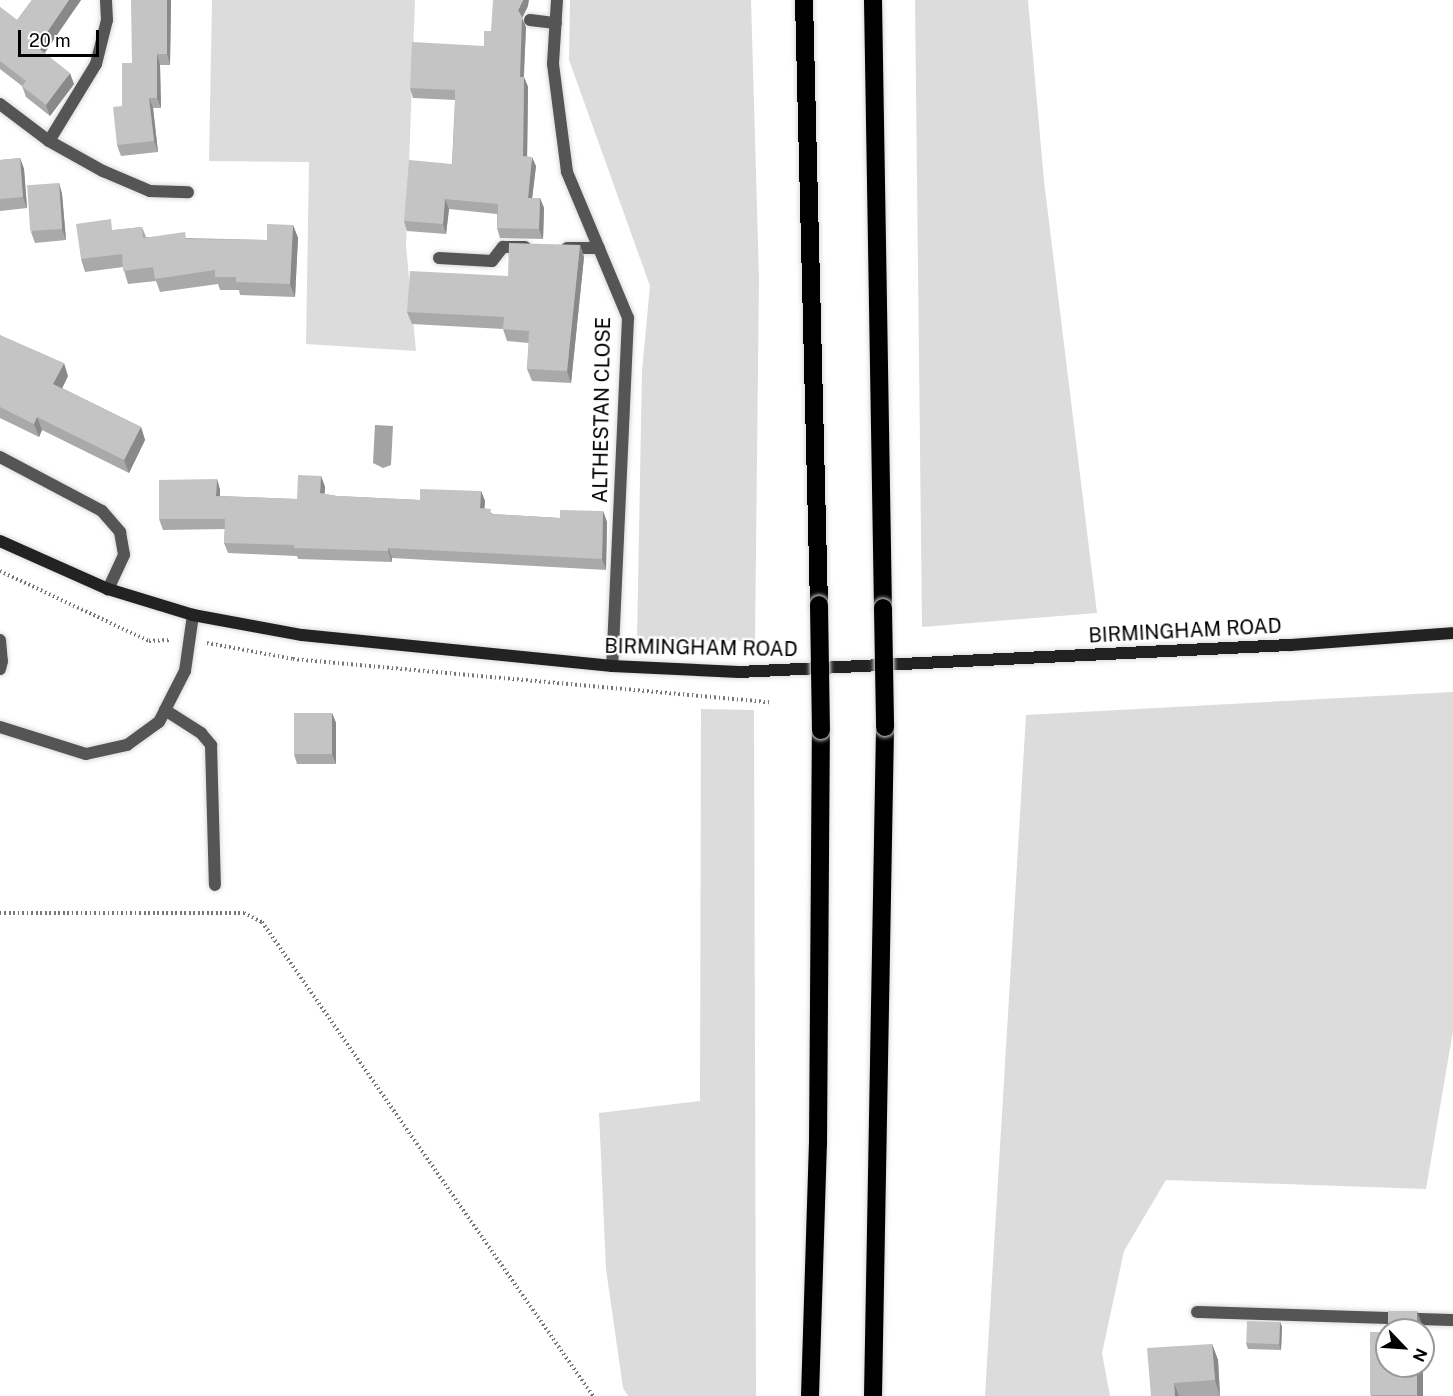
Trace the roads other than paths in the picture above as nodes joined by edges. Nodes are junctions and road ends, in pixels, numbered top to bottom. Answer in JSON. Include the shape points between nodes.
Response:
{"nodes":[{"id":1,"x":106,"y":0,"type":"edge"},
{"id":2,"x":558,"y":0,"type":"edge"},
{"id":3,"x":804,"y":0,"type":"edge"},
{"id":4,"x":873,"y":0,"type":"edge"},
{"id":5,"x":530,"y":20,"type":"dead end"},
{"id":6,"x":556,"y":23,"type":"junction"},
{"id":7,"x":0,"y":104,"type":"edge"},
{"id":8,"x":50,"y":141,"type":"junction"},
{"id":9,"x":188,"y":192,"type":"dead end"},
{"id":10,"x":599,"y":249,"type":"junction"},
{"id":11,"x":439,"y":258,"type":"dead end"},
{"id":12,"x":0,"y":457,"type":"edge"},
{"id":13,"x":0,"y":541,"type":"edge"},
{"id":14,"x":108,"y":589,"type":"junction"},
{"id":15,"x":193,"y":615,"type":"junction"},
{"id":16,"x":1453,"y":633,"type":"edge"},
{"id":17,"x":0,"y":640,"type":"edge"},
{"id":18,"x":1,"y":665,"type":"edge"},
{"id":19,"x":612,"y":666,"type":"junction"},
{"id":20,"x":165,"y":710,"type":"junction"},
{"id":21,"x":0,"y":727,"type":"edge"},
{"id":22,"x":214,"y":885,"type":"dead end"},
{"id":23,"x":1197,"y":1312,"type":"dead end"},
{"id":24,"x":1453,"y":1320,"type":"edge"},
{"id":25,"x":810,"y":1396,"type":"edge"},
{"id":26,"x":873,"y":1396,"type":"edge"}],
"edges":[{"from":1,"to":8,"type":"street","via":[[107,20],[96,64]]},
{"from":2,"to":6,"type":"street","name":"ALTHESTAN CLOSE"},
{"from":3,"to":25,"type":"highway","bridge":true,"via":[[821,730],[818,1144]]},
{"from":4,"to":26,"type":"highway","bridge":true,"via":[[885,727]]},
{"from":5,"to":6,"type":"street"},
{"from":6,"to":10,"type":"street","name":"ALTHESTAN CLOSE","via":[[553,64],[567,172]]},
{"from":7,"to":8,"type":"street"},
{"from":8,"to":9,"type":"street","via":[[150,191]]},
{"from":10,"to":11,"type":"street","via":[[503,247],[492,261]]},
{"from":10,"to":19,"type":"street","name":"ALTHESTAN CLOSE","via":[[628,318]]},
{"from":12,"to":14,"type":"street","via":[[102,511],[120,532],[124,555]]},
{"from":13,"to":14,"type":"main road","name":"BIRMINGHAM ROAD"},
{"from":14,"to":15,"type":"main road","name":"BIRMINGHAM ROAD"},
{"from":15,"to":19,"type":"main road","name":"BIRMINGHAM ROAD","via":[[302,635]]},
{"from":15,"to":20,"type":"street","via":[[185,671]]},
{"from":16,"to":19,"type":"main road","name":"BIRMINGHAM ROAD","via":[[1290,645],[739,672]]},
{"from":17,"to":18,"type":"street"},
{"from":20,"to":21,"type":"street","via":[[159,722],[127,745],[86,754]]},
{"from":20,"to":22,"type":"street","via":[[201,733],[211,745]]},
{"from":23,"to":24,"type":"street"}]}
